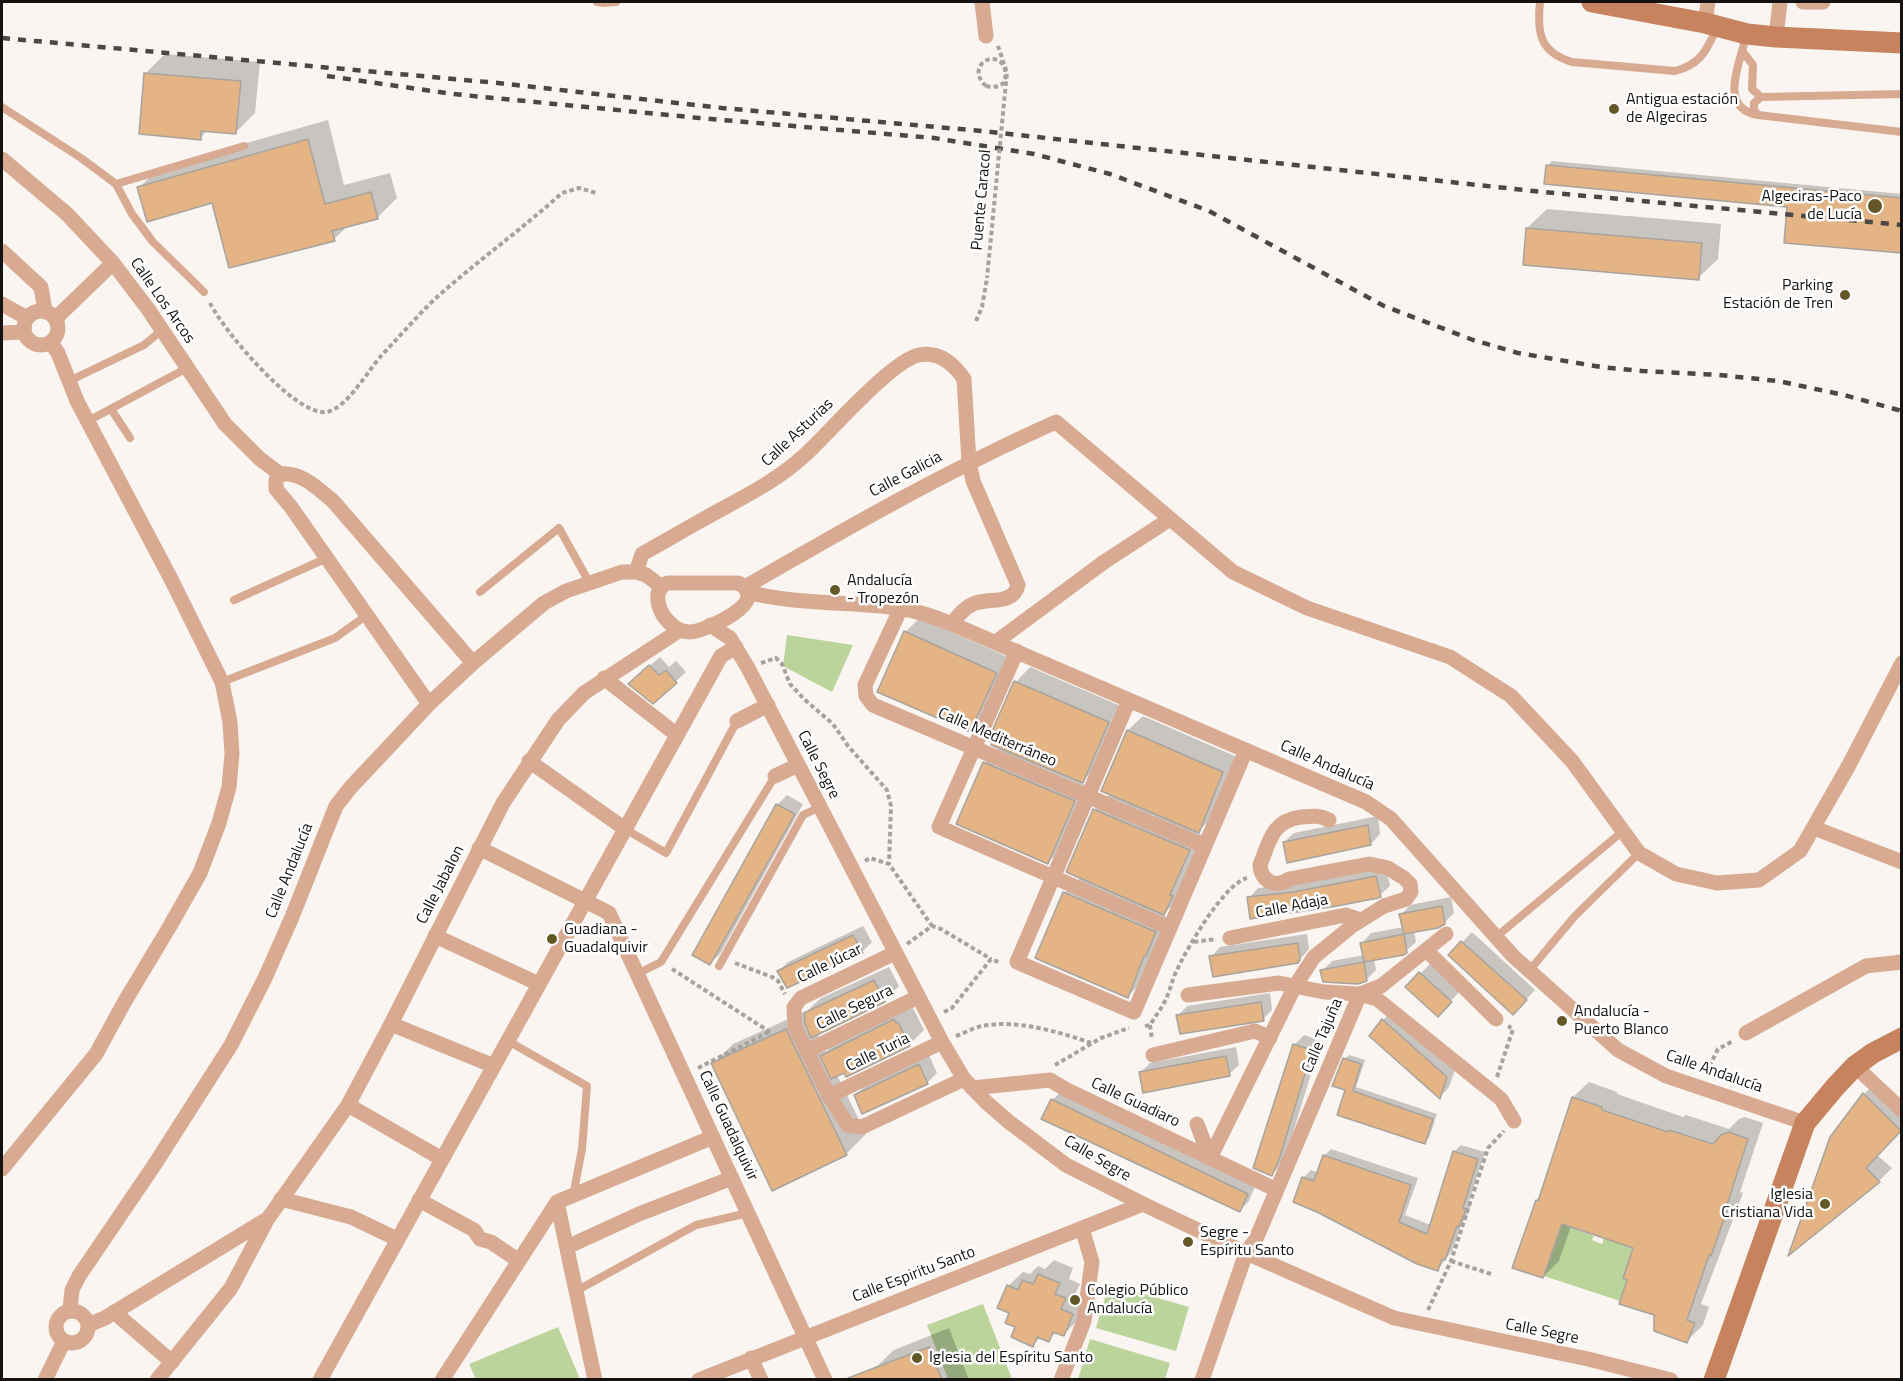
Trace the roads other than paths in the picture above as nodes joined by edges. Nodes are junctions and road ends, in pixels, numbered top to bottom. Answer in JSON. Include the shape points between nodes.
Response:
{"nodes":[{"id":1,"x":597,"y":2,"type":"edge"},
{"id":2,"x":616,"y":2,"type":"edge"},
{"id":3,"x":982,"y":2,"type":"edge"},
{"id":4,"x":1540,"y":2,"type":"edge"},
{"id":5,"x":1600,"y":2,"type":"edge"},
{"id":6,"x":1708,"y":2,"type":"edge"},
{"id":7,"x":1780,"y":2,"type":"edge"},
{"id":8,"x":1803,"y":2,"type":"edge"},
{"id":9,"x":1823,"y":2,"type":"edge"},
{"id":10,"x":1711,"y":24,"type":"junction"},
{"id":11,"x":1776,"y":37,"type":"junction"},
{"id":12,"x":992,"y":40,"type":"road end"},
{"id":13,"x":1745,"y":43,"type":"junction"},
{"id":14,"x":1902,"y":43,"type":"edge"},
{"id":15,"x":1902,"y":94,"type":"edge"},
{"id":16,"x":1761,"y":97,"type":"junction"},
{"id":17,"x":2,"y":107,"type":"edge"},
{"id":18,"x":1758,"y":116,"type":"junction"},
{"id":19,"x":1902,"y":132,"type":"edge"},
{"id":20,"x":244,"y":146,"type":"dead end"},
{"id":21,"x":2,"y":159,"type":"edge"},
{"id":22,"x":116,"y":184,"type":"junction"},
{"id":23,"x":2,"y":250,"type":"edge"},
{"id":24,"x":113,"y":263,"type":"junction"},
{"id":25,"x":204,"y":292,"type":"road end"},
{"id":26,"x":2,"y":304,"type":"edge"},
{"id":27,"x":50,"y":315,"type":"junction"},
{"id":28,"x":25,"y":325,"type":"junction"},
{"id":29,"x":162,"y":330,"type":"junction"},
{"id":30,"x":2,"y":333,"type":"edge"},
{"id":31,"x":51,"y":343,"type":"junction"},
{"id":32,"x":187,"y":368,"type":"junction"},
{"id":33,"x":69,"y":381,"type":"junction"},
{"id":34,"x":111,"y":409,"type":"junction"},
{"id":35,"x":88,"y":421,"type":"junction"},
{"id":36,"x":130,"y":438,"type":"dead end"},
{"id":37,"x":969,"y":462,"type":"junction"},
{"id":38,"x":280,"y":474,"type":"junction"},
{"id":39,"x":1170,"y":519,"type":"junction"},
{"id":40,"x":327,"y":558,"type":"junction"},
{"id":41,"x":777,"y":569,"type":"junction"},
{"id":42,"x":636,"y":572,"type":"junction"},
{"id":43,"x":590,"y":582,"type":"junction"},
{"id":44,"x":662,"y":587,"type":"junction"},
{"id":45,"x":480,"y":592,"type":"dead end"},
{"id":46,"x":780,"y":599,"type":"junction"},
{"id":47,"x":234,"y":600,"type":"dead end"},
{"id":48,"x":742,"y":600,"type":"junction"},
{"id":49,"x":901,"y":608,"type":"junction"},
{"id":50,"x":367,"y":615,"type":"junction"},
{"id":51,"x":952,"y":624,"type":"junction"},
{"id":52,"x":710,"y":625,"type":"junction"},
{"id":53,"x":680,"y":630,"type":"junction"},
{"id":54,"x":733,"y":642,"type":"junction"},
{"id":55,"x":996,"y":642,"type":"junction"},
{"id":56,"x":1017,"y":651,"type":"junction"},
{"id":57,"x":472,"y":663,"type":"junction"},
{"id":58,"x":1902,"y":663,"type":"edge"},
{"id":59,"x":604,"y":678,"type":"junction"},
{"id":60,"x":222,"y":682,"type":"junction"},
{"id":61,"x":1129,"y":700,"type":"junction"},
{"id":62,"x":429,"y":704,"type":"junction"},
{"id":63,"x":768,"y":705,"type":"junction"},
{"id":64,"x":737,"y":721,"type":"joint"},
{"id":65,"x":677,"y":735,"type":"junction"},
{"id":66,"x":974,"y":748,"type":"junction"},
{"id":67,"x":1246,"y":750,"type":"junction"},
{"id":68,"x":529,"y":761,"type":"junction"},
{"id":69,"x":798,"y":765,"type":"junction"},
{"id":70,"x":775,"y":776,"type":"joint"},
{"id":71,"x":1088,"y":796,"type":"junction"},
{"id":72,"x":819,"y":807,"type":"junction"},
{"id":73,"x":1329,"y":820,"type":"dead end"},
{"id":74,"x":1814,"y":828,"type":"junction"},
{"id":75,"x":625,"y":829,"type":"junction"},
{"id":76,"x":1623,"y":831,"type":"junction"},
{"id":77,"x":1205,"y":846,"type":"junction"},
{"id":78,"x":479,"y":848,"type":"junction"},
{"id":79,"x":1640,"y":853,"type":"junction"},
{"id":80,"x":1902,"y":862,"type":"edge"},
{"id":81,"x":1053,"y":877,"type":"junction"},
{"id":82,"x":584,"y":902,"type":"junction"},
{"id":83,"x":1361,"y":920,"type":"junction"},
{"id":84,"x":1170,"y":928,"type":"junction"},
{"id":85,"x":1446,"y":934,"type":"dead end"},
{"id":86,"x":435,"y":936,"type":"junction"},
{"id":87,"x":1496,"y":937,"type":"junction"},
{"id":88,"x":1230,"y":938,"type":"dead end"},
{"id":89,"x":1426,"y":950,"type":"junction"},
{"id":90,"x":895,"y":953,"type":"junction"},
{"id":91,"x":1902,"y":962,"type":"edge"},
{"id":92,"x":720,"y":966,"type":"dead end"},
{"id":93,"x":1529,"y":971,"type":"junction"},
{"id":94,"x":637,"y":974,"type":"junction"},
{"id":95,"x":539,"y":984,"type":"junction"},
{"id":96,"x":1295,"y":986,"type":"junction"},
{"id":97,"x":1360,"y":994,"type":"junction"},
{"id":98,"x":1188,"y":995,"type":"dead end"},
{"id":99,"x":918,"y":997,"type":"junction"},
{"id":100,"x":1496,"y":1019,"type":"road end"},
{"id":101,"x":392,"y":1024,"type":"junction"},
{"id":102,"x":1746,"y":1033,"type":"road end"},
{"id":103,"x":1270,"y":1038,"type":"junction"},
{"id":104,"x":1902,"y":1038,"type":"edge"},
{"id":105,"x":508,"y":1041,"type":"junction"},
{"id":106,"x":942,"y":1042,"type":"junction"},
{"id":107,"x":807,"y":1051,"type":"junction"},
{"id":108,"x":1153,"y":1055,"type":"dead end"},
{"id":109,"x":494,"y":1066,"type":"junction"},
{"id":110,"x":1855,"y":1066,"type":"junction"},
{"id":111,"x":968,"y":1084,"type":"junction"},
{"id":112,"x":829,"y":1096,"type":"junction"},
{"id":113,"x":348,"y":1105,"type":"junction"},
{"id":114,"x":1902,"y":1110,"type":"edge"},
{"id":115,"x":1514,"y":1121,"type":"road end"},
{"id":116,"x":1804,"y":1123,"type":"junction"},
{"id":117,"x":1197,"y":1124,"type":"dead end"},
{"id":118,"x":713,"y":1137,"type":"junction"},
{"id":119,"x":1210,"y":1158,"type":"junction"},
{"id":120,"x":442,"y":1159,"type":"junction"},
{"id":121,"x":2,"y":1168,"type":"edge"},
{"id":122,"x":732,"y":1178,"type":"junction"},
{"id":123,"x":1277,"y":1190,"type":"junction"},
{"id":124,"x":573,"y":1196,"type":"junction"},
{"id":125,"x":281,"y":1199,"type":"junction"},
{"id":126,"x":419,"y":1200,"type":"junction"},
{"id":127,"x":557,"y":1202,"type":"junction"},
{"id":128,"x":1143,"y":1204,"type":"junction"},
{"id":129,"x":748,"y":1213,"type":"junction"},
{"id":130,"x":267,"y":1220,"type":"junction"},
{"id":131,"x":1082,"y":1228,"type":"junction"},
{"id":132,"x":397,"y":1239,"type":"junction"},
{"id":133,"x":567,"y":1246,"type":"junction"},
{"id":134,"x":1246,"y":1253,"type":"junction"},
{"id":135,"x":519,"y":1261,"type":"junction"},
{"id":136,"x":576,"y":1291,"type":"junction"},
{"id":137,"x":70,"y":1310,"type":"junction"},
{"id":138,"x":114,"y":1312,"type":"junction"},
{"id":139,"x":88,"y":1325,"type":"junction"},
{"id":140,"x":804,"y":1337,"type":"junction"},
{"id":141,"x":191,"y":1338,"type":"junction"},
{"id":142,"x":64,"y":1341,"type":"junction"},
{"id":143,"x":205,"y":1347,"type":"dead end"},
{"id":144,"x":751,"y":1359,"type":"junction"},
{"id":145,"x":172,"y":1362,"type":"junction"},
{"id":146,"x":1660,"y":1378,"type":"edge"},
{"id":147,"x":45,"y":1380,"type":"edge"},
{"id":148,"x":157,"y":1380,"type":"edge"},
{"id":149,"x":320,"y":1380,"type":"edge"},
{"id":150,"x":442,"y":1380,"type":"edge"},
{"id":151,"x":595,"y":1380,"type":"edge"},
{"id":152,"x":699,"y":1380,"type":"edge"},
{"id":153,"x":761,"y":1380,"type":"edge"},
{"id":154,"x":825,"y":1380,"type":"edge"},
{"id":155,"x":1061,"y":1380,"type":"edge"},
{"id":156,"x":1202,"y":1380,"type":"edge"},
{"id":157,"x":1714,"y":1380,"type":"edge"}],
"edges":[{"from":1,"to":2,"type":"lane"},
{"from":3,"to":12,"type":"street"},
{"from":4,"to":10,"type":"lane","via":[[1539,31],[1543,42],[1560,58],[1572,62],[1675,71],[1687,68],[1705,52]]},
{"from":5,"to":10,"type":"main road"},
{"from":6,"to":10,"type":"street"},
{"from":7,"to":11,"type":"street"},
{"from":8,"to":9,"type":"street"},
{"from":10,"to":13,"type":"main road"},
{"from":11,"to":13,"type":"main road"},
{"from":11,"to":14,"type":"main road"},
{"from":13,"to":16,"type":"lane","via":[[1753,65],[1752,90]]},
{"from":13,"to":18,"type":"lane","via":[[1737,64],[1734,92],[1744,111]]},
{"from":15,"to":16,"type":"lane"},
{"from":16,"to":18,"type":"lane","via":[[1754,104]]},
{"from":17,"to":22,"type":"lane"},
{"from":18,"to":19,"type":"lane"},
{"from":20,"to":22,"type":"lane"},
{"from":21,"to":24,"type":"street","name":"Calle Los Arcos","via":[[67,214]]},
{"from":22,"to":25,"type":"lane","via":[[153,242]]},
{"from":23,"to":27,"type":"street","via":[[41,287]]},
{"from":24,"to":27,"type":"street"},
{"from":24,"to":29,"type":"street","name":"Calle Los Arcos"},
{"from":26,"to":28,"type":"street"},
{"from":27,"to":28,"type":"street","via":[[31,313]]},
{"from":27,"to":31,"type":"street","via":[[58,332]]},
{"from":28,"to":30,"type":"street"},
{"from":28,"to":31,"type":"street","via":[[31,343]]},
{"from":29,"to":32,"type":"street","name":"Calle Los Arcos"},
{"from":29,"to":33,"type":"lane","via":[[144,345]]},
{"from":31,"to":33,"type":"street"},
{"from":32,"to":34,"type":"lane"},
{"from":32,"to":38,"type":"street","name":"Calle Los Arcos","via":[[225,424]]},
{"from":33,"to":35,"type":"street"},
{"from":34,"to":35,"type":"lane"},
{"from":34,"to":36,"type":"lane"},
{"from":35,"to":60,"type":"street"},
{"from":37,"to":39,"type":"street","name":"Calle Galicia","via":[[1056,422]]},
{"from":37,"to":41,"type":"street","name":"Calle Galicia"},
{"from":37,"to":42,"type":"street","name":"Calle Asturias","via":[[964,379],[945,359],[918,355],[905,360],[855,404],[784,474],[642,554]]},
{"from":37,"to":51,"type":"street","via":[[973,481],[1018,585],[1008,598],[974,603]]},
{"from":38,"to":40,"type":"street","via":[[276,489]]},
{"from":38,"to":57,"type":"street","name":"Calle Los Arcos","via":[[291,473],[308,480],[333,501]]},
{"from":39,"to":55,"type":"street"},
{"from":39,"to":76,"type":"street","via":[[1233,572],[1307,608],[1450,657],[1511,696],[1572,761]]},
{"from":40,"to":47,"type":"lane"},
{"from":40,"to":50,"type":"street"},
{"from":41,"to":46,"type":"street","via":[[770,581],[771,594]]},
{"from":41,"to":48,"type":"street","name":"Calle Galicia"},
{"from":42,"to":43,"type":"street","name":"Calle Andalucía"},
{"from":42,"to":44,"type":"street"},
{"from":43,"to":45,"type":"lane","via":[[559,528]]},
{"from":43,"to":57,"type":"street","name":"Calle Andalucía","via":[[544,603]]},
{"from":44,"to":48,"type":"street","via":[[668,583],[734,582]]},
{"from":44,"to":53,"type":"street","via":[[657,597],[661,612]]},
{"from":46,"to":48,"type":"street","name":"Calle Andalucía"},
{"from":46,"to":49,"type":"street","name":"Calle Andalucía"},
{"from":48,"to":52,"type":"street"},
{"from":48,"to":54,"type":"street","via":[[728,627]]},
{"from":49,"to":51,"type":"street","name":"Calle Andalucía"},
{"from":49,"to":66,"type":"street","name":"Calle Mediterráneo","via":[[867,680],[866,696],[873,705]]},
{"from":50,"to":60,"type":"lane","via":[[335,638]]},
{"from":50,"to":62,"type":"street"},
{"from":51,"to":55,"type":"street","name":"Calle Andalucía"},
{"from":52,"to":53,"type":"street","via":[[696,631]]},
{"from":52,"to":54,"type":"street","name":"Calle Segre"},
{"from":53,"to":59,"type":"street","name":"Calle Jabalon"},
{"from":54,"to":63,"type":"street","name":"Calle Segre"},
{"from":54,"to":65,"type":"street","via":[[721,656]]},
{"from":55,"to":56,"type":"street","name":"Calle Andalucía"},
{"from":56,"to":61,"type":"street","name":"Calle Andalucía"},
{"from":56,"to":66,"type":"street"},
{"from":57,"to":62,"type":"street","name":"Calle Andalucía"},
{"from":58,"to":74,"type":"street"},
{"from":59,"to":65,"type":"street"},
{"from":59,"to":68,"type":"street","name":"Calle Jabalon","via":[[572,703]]},
{"from":60,"to":121,"type":"street","via":[[230,722],[229,787],[200,873],[96,1054]]},
{"from":61,"to":67,"type":"street","name":"Calle Andalucía"},
{"from":61,"to":71,"type":"street"},
{"from":62,"to":137,"type":"street","name":"Calle Andalucía","via":[[336,806],[292,917],[231,1045],[79,1276],[72,1290]]},
{"from":63,"to":64,"type":"street"},
{"from":63,"to":69,"type":"street","name":"Calle Segre"},
{"from":64,"to":75,"type":"lane","via":[[666,853]]},
{"from":65,"to":75,"type":"street"},
{"from":66,"to":71,"type":"street","name":"Calle Mediterráneo"},
{"from":66,"to":81,"type":"street","via":[[939,827]]},
{"from":67,"to":77,"type":"street"},
{"from":67,"to":87,"type":"street","name":"Calle Andalucía","via":[[1366,802],[1391,819]]},
{"from":68,"to":75,"type":"street"},
{"from":68,"to":78,"type":"street","name":"Calle Jabalon"},
{"from":69,"to":70,"type":"street"},
{"from":69,"to":72,"type":"street","name":"Calle Segre"},
{"from":70,"to":94,"type":"lane","via":[[661,962]]},
{"from":71,"to":77,"type":"street","name":"Calle Mediterráneo"},
{"from":71,"to":81,"type":"street"},
{"from":72,"to":90,"type":"street","name":"Calle Segre"},
{"from":72,"to":92,"type":"lane","via":[[803,815]]},
{"from":73,"to":83,"type":"street","via":[[1318,815],[1285,821],[1274,831],[1260,870],[1265,879],[1280,884],[1369,864],[1388,868],[1408,880],[1411,892],[1406,899]]},
{"from":74,"to":79,"type":"street","via":[[1800,851],[1759,880],[1717,884],[1676,874]]},
{"from":74,"to":80,"type":"street"},
{"from":75,"to":82,"type":"street"},
{"from":76,"to":79,"type":"street"},
{"from":76,"to":87,"type":"lane"},
{"from":77,"to":84,"type":"street"},
{"from":78,"to":82,"type":"street","name":"Calle Guadalquivir"},
{"from":78,"to":86,"type":"street","name":"Calle Jabalon"},
{"from":79,"to":93,"type":"lane","via":[[1574,917]]},
{"from":81,"to":84,"type":"street"},
{"from":81,"to":84,"type":"street","via":[[1017,962],[1134,1012]]},
{"from":82,"to":94,"type":"street","name":"Calle Guadalquivir","via":[[609,913]]},
{"from":82,"to":95,"type":"street"},
{"from":83,"to":88,"type":"street","name":"Calle Adaja","via":[[1346,915]]},
{"from":83,"to":96,"type":"street","via":[[1314,957]]},
{"from":85,"to":89,"type":"street","name":"Calle Tajuña"},
{"from":86,"to":95,"type":"street"},
{"from":86,"to":101,"type":"street","name":"Calle Jabalon"},
{"from":87,"to":93,"type":"street","name":"Calle Andalucía"},
{"from":89,"to":97,"type":"street","name":"Calle Tajuña","via":[[1381,986]]},
{"from":89,"to":100,"type":"street"},
{"from":90,"to":99,"type":"street","name":"Calle Segre"},
{"from":90,"to":107,"type":"street","name":"Calle Júcar","via":[[801,998],[794,1007],[795,1027]]},
{"from":91,"to":102,"type":"street","via":[[1866,966]]},
{"from":93,"to":116,"type":"street","name":"Calle Andalucía","via":[[1618,1050],[1666,1076]]},
{"from":94,"to":118,"type":"street","name":"Calle Guadalquivir"},
{"from":95,"to":105,"type":"street"},
{"from":96,"to":97,"type":"street","via":[[1324,993]]},
{"from":96,"to":98,"type":"street","via":[[1279,983]]},
{"from":96,"to":103,"type":"street"},
{"from":97,"to":115,"type":"street","via":[[1377,999],[1501,1099]]},
{"from":97,"to":123,"type":"street","name":"Calle Tajuña"},
{"from":99,"to":106,"type":"street","name":"Calle Segre"},
{"from":99,"to":107,"type":"street","name":"Calle Segura"},
{"from":101,"to":109,"type":"street"},
{"from":101,"to":113,"type":"street","name":"Calle Jabalon"},
{"from":103,"to":108,"type":"street","via":[[1255,1031]]},
{"from":103,"to":119,"type":"street"},
{"from":104,"to":110,"type":"main road"},
{"from":105,"to":109,"type":"street"},
{"from":105,"to":124,"type":"lane","via":[[587,1086]]},
{"from":106,"to":111,"type":"street","name":"Calle Segre"},
{"from":106,"to":112,"type":"street","name":"Calle Turia"},
{"from":107,"to":112,"type":"street","name":"Calle Júcar"},
{"from":109,"to":120,"type":"street"},
{"from":110,"to":114,"type":"street"},
{"from":110,"to":116,"type":"main road"},
{"from":111,"to":112,"type":"street","name":"Calle Guadiaro","via":[[862,1127],[848,1125]]},
{"from":111,"to":119,"type":"street","name":"Calle Guadiaro","via":[[1050,1080]]},
{"from":111,"to":128,"type":"street","name":"Calle Segre","via":[[1009,1122],[1066,1165]]},
{"from":113,"to":120,"type":"street"},
{"from":113,"to":125,"type":"street","name":"Calle Jabalon"},
{"from":116,"to":157,"type":"main road"},
{"from":117,"to":119,"type":"street"},
{"from":118,"to":122,"type":"street","name":"Calle Guadalquivir"},
{"from":118,"to":124,"type":"street"},
{"from":119,"to":123,"type":"street","name":"Calle Guadiaro"},
{"from":120,"to":126,"type":"street"},
{"from":122,"to":129,"type":"street","name":"Calle Guadalquivir"},
{"from":122,"to":133,"type":"street"},
{"from":123,"to":134,"type":"street","name":"Calle Tajuña"},
{"from":124,"to":127,"type":"street"},
{"from":125,"to":130,"type":"street","name":"Calle Jabalon"},
{"from":125,"to":132,"type":"street","via":[[351,1217]]},
{"from":126,"to":132,"type":"street"},
{"from":126,"to":135,"type":"street","via":[[474,1230],[480,1239]]},
{"from":127,"to":133,"type":"street"},
{"from":127,"to":135,"type":"street"},
{"from":128,"to":131,"type":"street","name":"Calle Espiritu Santo"},
{"from":128,"to":134,"type":"street","name":"Calle Segre"},
{"from":129,"to":136,"type":"lane","via":[[696,1226]]},
{"from":129,"to":140,"type":"street","name":"Calle Guadalquivir"},
{"from":130,"to":138,"type":"street"},
{"from":130,"to":141,"type":"street","name":"Calle Jabalon","via":[[231,1288]]},
{"from":131,"to":140,"type":"street","name":"Calle Espiritu Santo"},
{"from":131,"to":155,"type":"street","via":[[1092,1262],[1084,1321]]},
{"from":132,"to":149,"type":"street"},
{"from":133,"to":136,"type":"street"},
{"from":134,"to":146,"type":"street","name":"Calle Segre","via":[[1394,1318]]},
{"from":134,"to":156,"type":"street","name":"Calle Tajuña"},
{"from":135,"to":150,"type":"street"},
{"from":136,"to":151,"type":"street"},
{"from":137,"to":139,"type":"street","via":[[82,1314]]},
{"from":137,"to":142,"type":"street","via":[[56,1322]]},
{"from":138,"to":139,"type":"street"},
{"from":138,"to":145,"type":"street"},
{"from":139,"to":142,"type":"street","via":[[80,1341]]},
{"from":140,"to":144,"type":"street","name":"Calle Espiritu Santo"},
{"from":140,"to":154,"type":"street","name":"Calle Guadalquivir"},
{"from":141,"to":143,"type":"street"},
{"from":141,"to":145,"type":"street","name":"Calle Jabalon"},
{"from":142,"to":147,"type":"street"},
{"from":144,"to":152,"type":"street","name":"Calle Espiritu Santo"},
{"from":144,"to":153,"type":"street"},
{"from":145,"to":148,"type":"street","name":"Calle Jabalon"}]}
